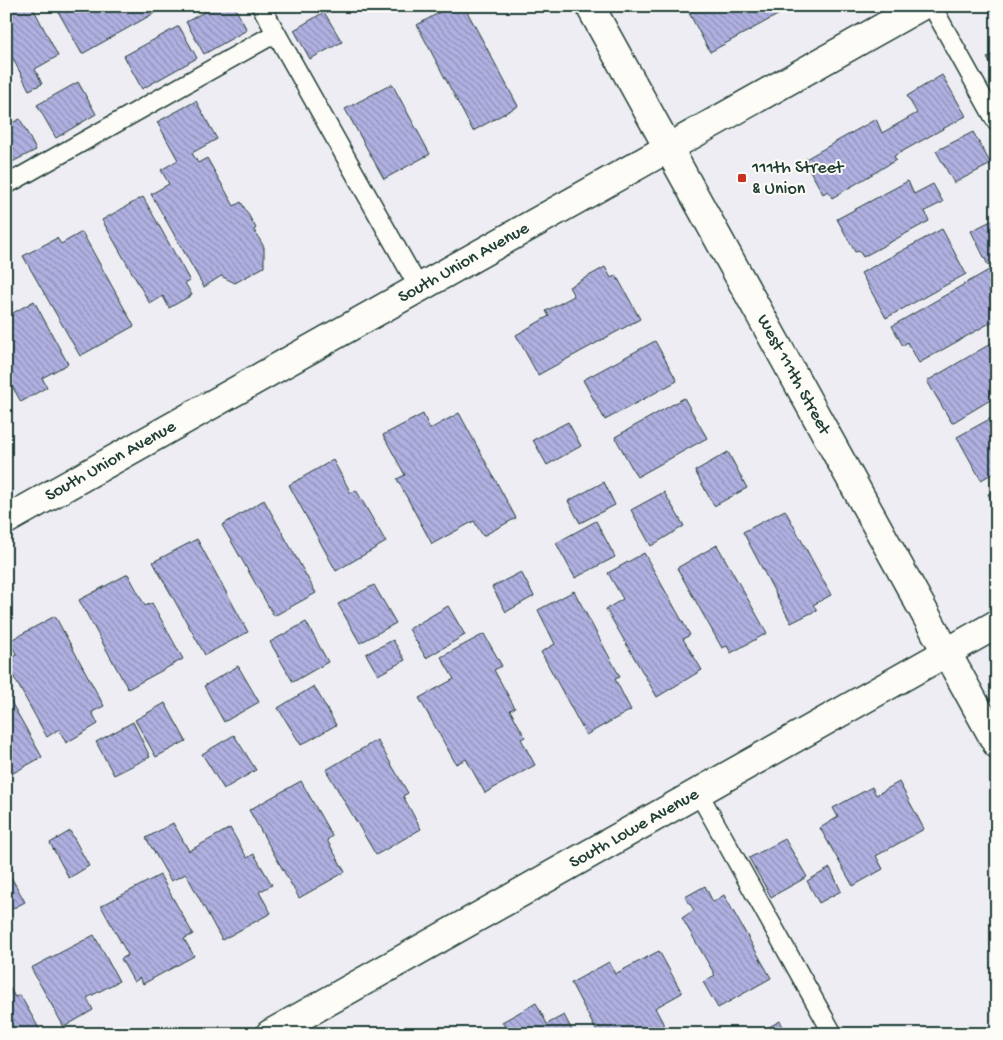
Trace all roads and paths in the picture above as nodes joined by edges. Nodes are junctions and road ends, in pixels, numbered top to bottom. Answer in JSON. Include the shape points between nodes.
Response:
{"nodes":[{"id":1,"x":261,"y":6,"type":"edge"},
{"id":2,"x":590,"y":6,"type":"edge"},
{"id":3,"x":921,"y":6,"type":"edge"},
{"id":4,"x":932,"y":6,"type":"edge"},
{"id":5,"x":276,"y":33,"type":"junction"},
{"id":6,"x":997,"y":123,"type":"edge"},
{"id":7,"x":668,"y":148,"type":"junction"},
{"id":8,"x":6,"y":185,"type":"edge"},
{"id":9,"x":419,"y":288,"type":"junction"},
{"id":10,"x":6,"y":520,"type":"edge"},
{"id":11,"x":997,"y":624,"type":"edge"},
{"id":12,"x":946,"y":652,"type":"junction"},
{"id":13,"x":997,"y":744,"type":"edge"},
{"id":14,"x":698,"y":792,"type":"junction"},
{"id":15,"x":270,"y":1034,"type":"edge"},
{"id":16,"x":832,"y":1034,"type":"edge"}],
"edges":[{"from":1,"to":5,"type":"lane"},
{"from":2,"to":7,"type":"street","name":"West 111th Street"},
{"from":3,"to":7,"type":"street","name":"South Union Avenue"},
{"from":4,"to":6,"type":"lane"},
{"from":5,"to":8,"type":"lane"},
{"from":5,"to":9,"type":"lane"},
{"from":7,"to":9,"type":"street","name":"South Union Avenue"},
{"from":7,"to":12,"type":"street","name":"West 111th Street"},
{"from":9,"to":10,"type":"street","name":"South Union Avenue"},
{"from":11,"to":12,"type":"street","name":"South Lowe Avenue"},
{"from":12,"to":13,"type":"street","name":"West 111th Street"},
{"from":12,"to":14,"type":"street","name":"South Lowe Avenue"},
{"from":14,"to":15,"type":"street","name":"South Lowe Avenue"},
{"from":14,"to":16,"type":"lane"}]}
